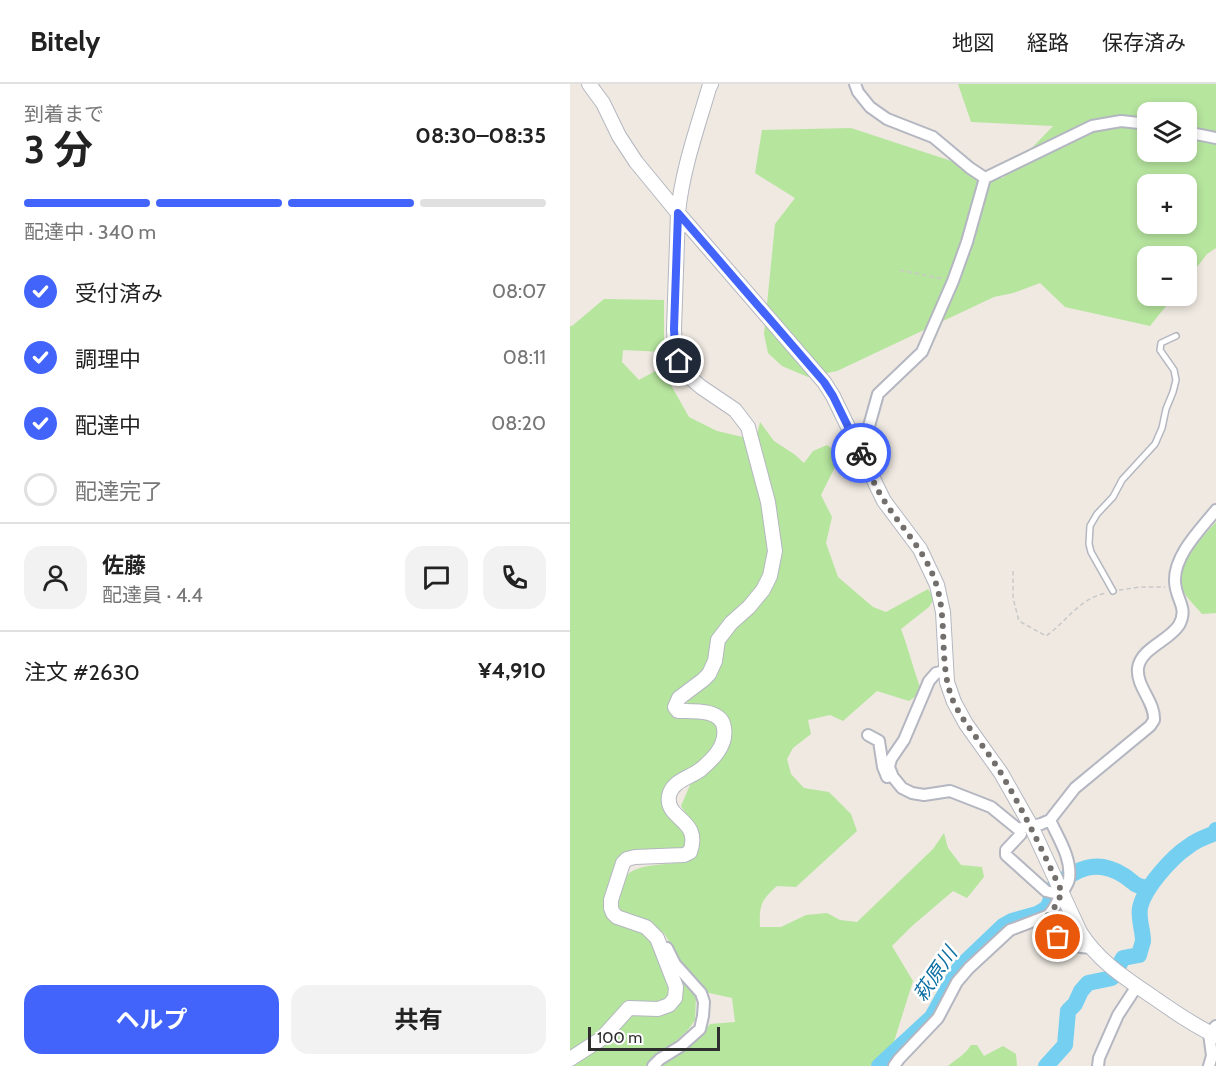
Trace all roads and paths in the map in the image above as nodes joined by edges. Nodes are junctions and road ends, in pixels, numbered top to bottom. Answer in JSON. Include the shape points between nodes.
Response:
{"nodes":[{"id":1,"x":589,"y":84,"type":"edge"},
{"id":2,"x":711,"y":84,"type":"edge"},
{"id":3,"x":855,"y":84,"type":"edge"},
{"id":4,"x":1137,"y":123,"type":"edge"},
{"id":5,"x":1197,"y":134,"type":"edge"},
{"id":6,"x":1216,"y":138,"type":"edge"},
{"id":7,"x":985,"y":178,"type":"junction"},
{"id":8,"x":678,"y":213,"type":"junction"},
{"id":9,"x":900,"y":270,"type":"dead end"},
{"id":10,"x":953,"y":281,"type":"junction"},
{"id":11,"x":1176,"y":336,"type":"dead end"},
{"id":12,"x":859,"y":449,"type":"junction"},
{"id":13,"x":1216,"y":510,"type":"edge"},
{"id":14,"x":1013,"y":571,"type":"dead end"},
{"id":15,"x":1175,"y":587,"type":"junction"},
{"id":16,"x":1113,"y":591,"type":"junction"},
{"id":17,"x":946,"y":671,"type":"junction"},
{"id":18,"x":868,"y":735,"type":"dead end"},
{"id":19,"x":902,"y":788,"type":"junction"},
{"id":20,"x":1050,"y":820,"type":"junction"},
{"id":21,"x":1026,"y":827,"type":"junction"},
{"id":22,"x":1056,"y":892,"type":"junction"},
{"id":23,"x":1047,"y":916,"type":"junction"},
{"id":24,"x":657,"y":938,"type":"junction"},
{"id":25,"x":1089,"y":947,"type":"junction"},
{"id":26,"x":1137,"y":986,"type":"junction"},
{"id":27,"x":1214,"y":1032,"type":"edge"},
{"id":28,"x":570,"y":1059,"type":"edge"},
{"id":29,"x":653,"y":1066,"type":"edge"},
{"id":30,"x":894,"y":1066,"type":"edge"},
{"id":31,"x":1098,"y":1066,"type":"edge"},
{"id":32,"x":1209,"y":1066,"type":"edge"}],
"edges":[{"from":1,"to":8,"type":"main road","via":[[636,162]]},
{"from":2,"to":8,"type":"main road","via":[[691,148]]},
{"from":3,"to":7,"type":"street","via":[[870,107],[887,119],[933,137]]},
{"from":4,"to":7,"type":"street","via":[[1092,126]]},
{"from":5,"to":6,"type":"street"},
{"from":7,"to":10,"type":"street"},
{"from":8,"to":12,"type":"main road","via":[[824,382]]},
{"from":8,"to":24,"type":"main road","via":[[674,329],[679,361],[687,375],[735,410],[748,427],[768,502],[775,551],[763,590],[718,640],[709,674],[679,698],[675,707],[678,711],[714,714],[724,723],[725,735],[719,751],[677,784],[669,796],[669,806],[689,827],[693,838],[690,852],[627,859],[611,900],[613,913],[646,927]]},
{"from":9,"to":10,"type":"path"},
{"from":10,"to":12,"type":"street","via":[[922,352],[878,394],[864,444]]},
{"from":11,"to":16,"type":"lane","via":[[1161,343],[1160,350],[1176,380],[1155,444],[1122,480],[1090,526],[1091,552]]},
{"from":12,"to":17,"type":"main road","via":[[884,501],[920,549],[937,585],[943,612]]},
{"from":13,"to":15,"type":"street","via":[[1186,547],[1174,579]]},
{"from":14,"to":16,"type":"path","via":[[1013,597],[1019,621],[1046,636],[1091,598]]},
{"from":15,"to":16,"type":"path"},
{"from":15,"to":20,"type":"street","via":[[1183,617],[1174,632],[1139,664],[1140,683],[1153,708],[1154,720],[1075,788]]},
{"from":17,"to":19,"type":"street","via":[[936,673],[929,681],[904,740],[891,759],[889,767]]},
{"from":17,"to":21,"type":"main road","via":[[954,702],[1001,773]]},
{"from":18,"to":19,"type":"street","via":[[879,741],[887,779]]},
{"from":19,"to":21,"type":"street","via":[[924,795],[950,791],[991,807],[1013,826]]},
{"from":20,"to":21,"type":"street"},
{"from":20,"to":22,"type":"street","via":[[1068,863],[1066,887]]},
{"from":21,"to":22,"type":"main road","via":[[1051,870]]},
{"from":21,"to":22,"type":"street","via":[[1006,855]]},
{"from":22,"to":23,"type":"street","via":[[1052,912]]},
{"from":22,"to":25,"type":"main road"},
{"from":23,"to":25,"type":"street","via":[[1058,937]]},
{"from":23,"to":30,"type":"street","via":[[1010,930],[969,968],[938,1018]]},
{"from":24,"to":28,"type":"main road","via":[[676,987],[675,998],[658,1009],[629,1008],[602,1039]]},
{"from":24,"to":29,"type":"street","via":[[661,936],[675,964],[704,1002],[700,1029]]},
{"from":25,"to":26,"type":"main road"},
{"from":26,"to":27,"type":"main road","via":[[1192,1025]]},
{"from":26,"to":31,"type":"street","via":[[1118,1015]]},
{"from":27,"to":32,"type":"street"}]}
